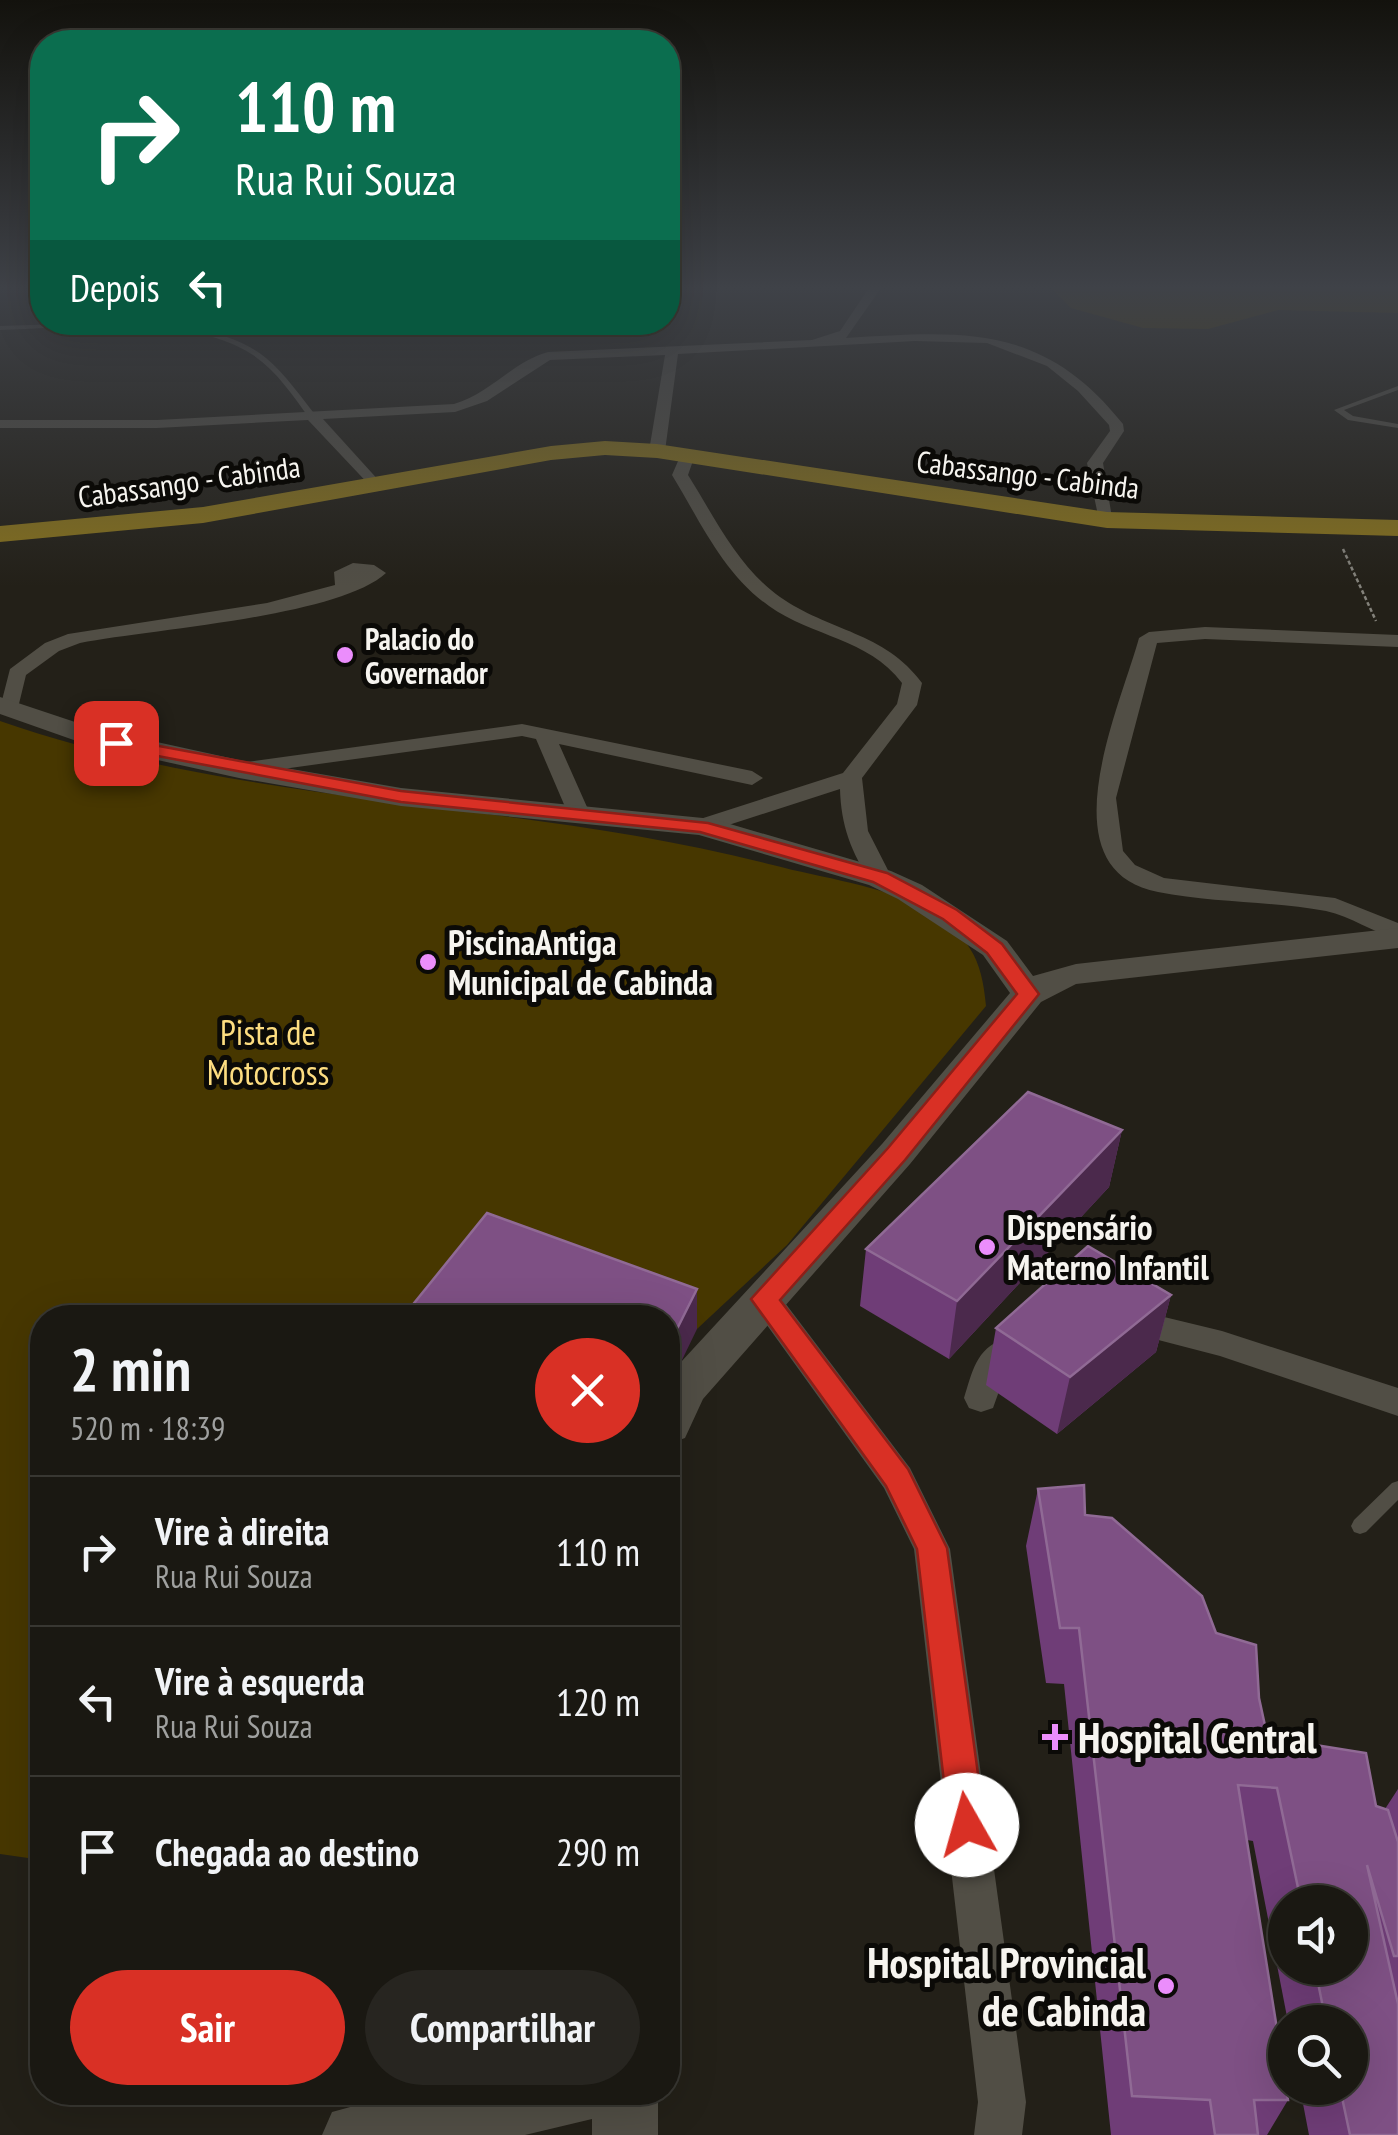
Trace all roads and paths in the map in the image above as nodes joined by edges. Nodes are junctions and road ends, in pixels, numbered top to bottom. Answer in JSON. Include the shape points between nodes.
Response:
{"nodes":[{"id":1,"x":290,"y":388,"type":"edge"},
{"id":2,"x":500,"y":388,"type":"edge"},
{"id":3,"x":667,"y":388,"type":"edge"},
{"id":4,"x":1085,"y":388,"type":"edge"},
{"id":5,"x":1398,"y":388,"type":"edge"},
{"id":6,"x":313,"y":417,"type":"junction"},
{"id":7,"x":0,"y":424,"type":"edge"},
{"id":8,"x":1398,"y":426,"type":"edge"},
{"id":9,"x":657,"y":450,"type":"junction"},
{"id":10,"x":687,"y":456,"type":"junction"},
{"id":11,"x":375,"y":486,"type":"junction"},
{"id":12,"x":1107,"y":520,"type":"junction"},
{"id":13,"x":1334,"y":528,"type":"junction"},
{"id":14,"x":1398,"y":528,"type":"edge"},
{"id":15,"x":0,"y":536,"type":"edge"},
{"id":16,"x":346,"y":588,"type":"dead end"},
{"id":17,"x":1390,"y":641,"type":"edge"},
{"id":18,"x":5,"y":706,"type":"edge"},
{"id":19,"x":543,"y":732,"type":"junction"},
{"id":20,"x":238,"y":769,"type":"junction"},
{"id":21,"x":752,"y":778,"type":"dead end"},
{"id":22,"x":851,"y":778,"type":"junction"},
{"id":23,"x":580,"y":816,"type":"junction"},
{"id":24,"x":702,"y":826,"type":"junction"},
{"id":25,"x":880,"y":878,"type":"junction"},
{"id":26,"x":1398,"y":935,"type":"edge"},
{"id":27,"x":1028,"y":994,"type":"junction"},
{"id":28,"x":765,"y":1299,"type":"junction"},
{"id":29,"x":1095,"y":1317,"type":"edge"},
{"id":30,"x":1027,"y":1335,"type":"edge"},
{"id":31,"x":981,"y":1398,"type":"dead end"},
{"id":32,"x":680,"y":1399,"type":"edge"},
{"id":33,"x":1398,"y":1402,"type":"edge"},
{"id":34,"x":1398,"y":1488,"type":"edge"},
{"id":35,"x":1360,"y":1526,"type":"dead end"},
{"id":36,"x":511,"y":2105,"type":"edge"},
{"id":37,"x":625,"y":2105,"type":"edge"},
{"id":38,"x":355,"y":2135,"type":"edge"},
{"id":39,"x":625,"y":2135,"type":"edge"},
{"id":40,"x":998,"y":2135,"type":"edge"}],
"edges":[{"from":1,"to":6,"type":"lane"},
{"from":2,"to":6,"type":"street","via":[[472,405]]},
{"from":3,"to":9,"type":"street"},
{"from":4,"to":12,"type":"street","via":[[1116,424],[1095,463]]},
{"from":5,"to":8,"type":"lane","via":[[1338,410]]},
{"from":6,"to":7,"type":"street"},
{"from":6,"to":11,"type":"street"},
{"from":9,"to":10,"type":"main road","name":"Cabassango - Cabinda"},
{"from":9,"to":11,"type":"main road","name":"Cabassango - Cabinda","via":[[580,449]]},
{"from":10,"to":12,"type":"main road","name":"Cabassango - Cabinda"},
{"from":10,"to":22,"type":"street","via":[[680,475],[753,585],[778,605],[887,654],[912,683],[907,705]]},
{"from":11,"to":15,"type":"main road","name":"Cabassango - Cabinda","via":[[202,515]]},
{"from":12,"to":13,"type":"main road","name":"Cabassango - Cabinda"},
{"from":13,"to":14,"type":"main road","name":"Cabassango - Cabinda"},
{"from":13,"to":17,"type":"path"},
{"from":16,"to":18,"type":"street","via":[[272,608],[76,638],[18,673]]},
{"from":17,"to":26,"type":"street","via":[[1206,633],[1149,638],[1105,798],[1112,852],[1127,870],[1192,891],[1335,906]]},
{"from":18,"to":20,"type":"street","via":[[85,735]]},
{"from":19,"to":20,"type":"street","via":[[500,731]]},
{"from":19,"to":21,"type":"street"},
{"from":19,"to":23,"type":"street"},
{"from":20,"to":23,"type":"street","via":[[401,797]]},
{"from":22,"to":24,"type":"street"},
{"from":22,"to":25,"type":"street","via":[[857,842]]},
{"from":23,"to":24,"type":"street"},
{"from":24,"to":25,"type":"street"},
{"from":25,"to":27,"type":"street","via":[[950,914],[995,948]]},
{"from":26,"to":27,"type":"street","via":[[1076,974]]},
{"from":27,"to":28,"type":"street"},
{"from":28,"to":32,"type":"street"},
{"from":28,"to":40,"type":"street","via":[[889,1465],[932,1548],[1002,2102]]},
{"from":29,"to":33,"type":"street","via":[[1222,1344]]},
{"from":30,"to":31,"type":"street","via":[[992,1363]]},
{"from":34,"to":35,"type":"lane"},
{"from":36,"to":38,"type":"street"},
{"from":37,"to":39,"type":"street"}]}
